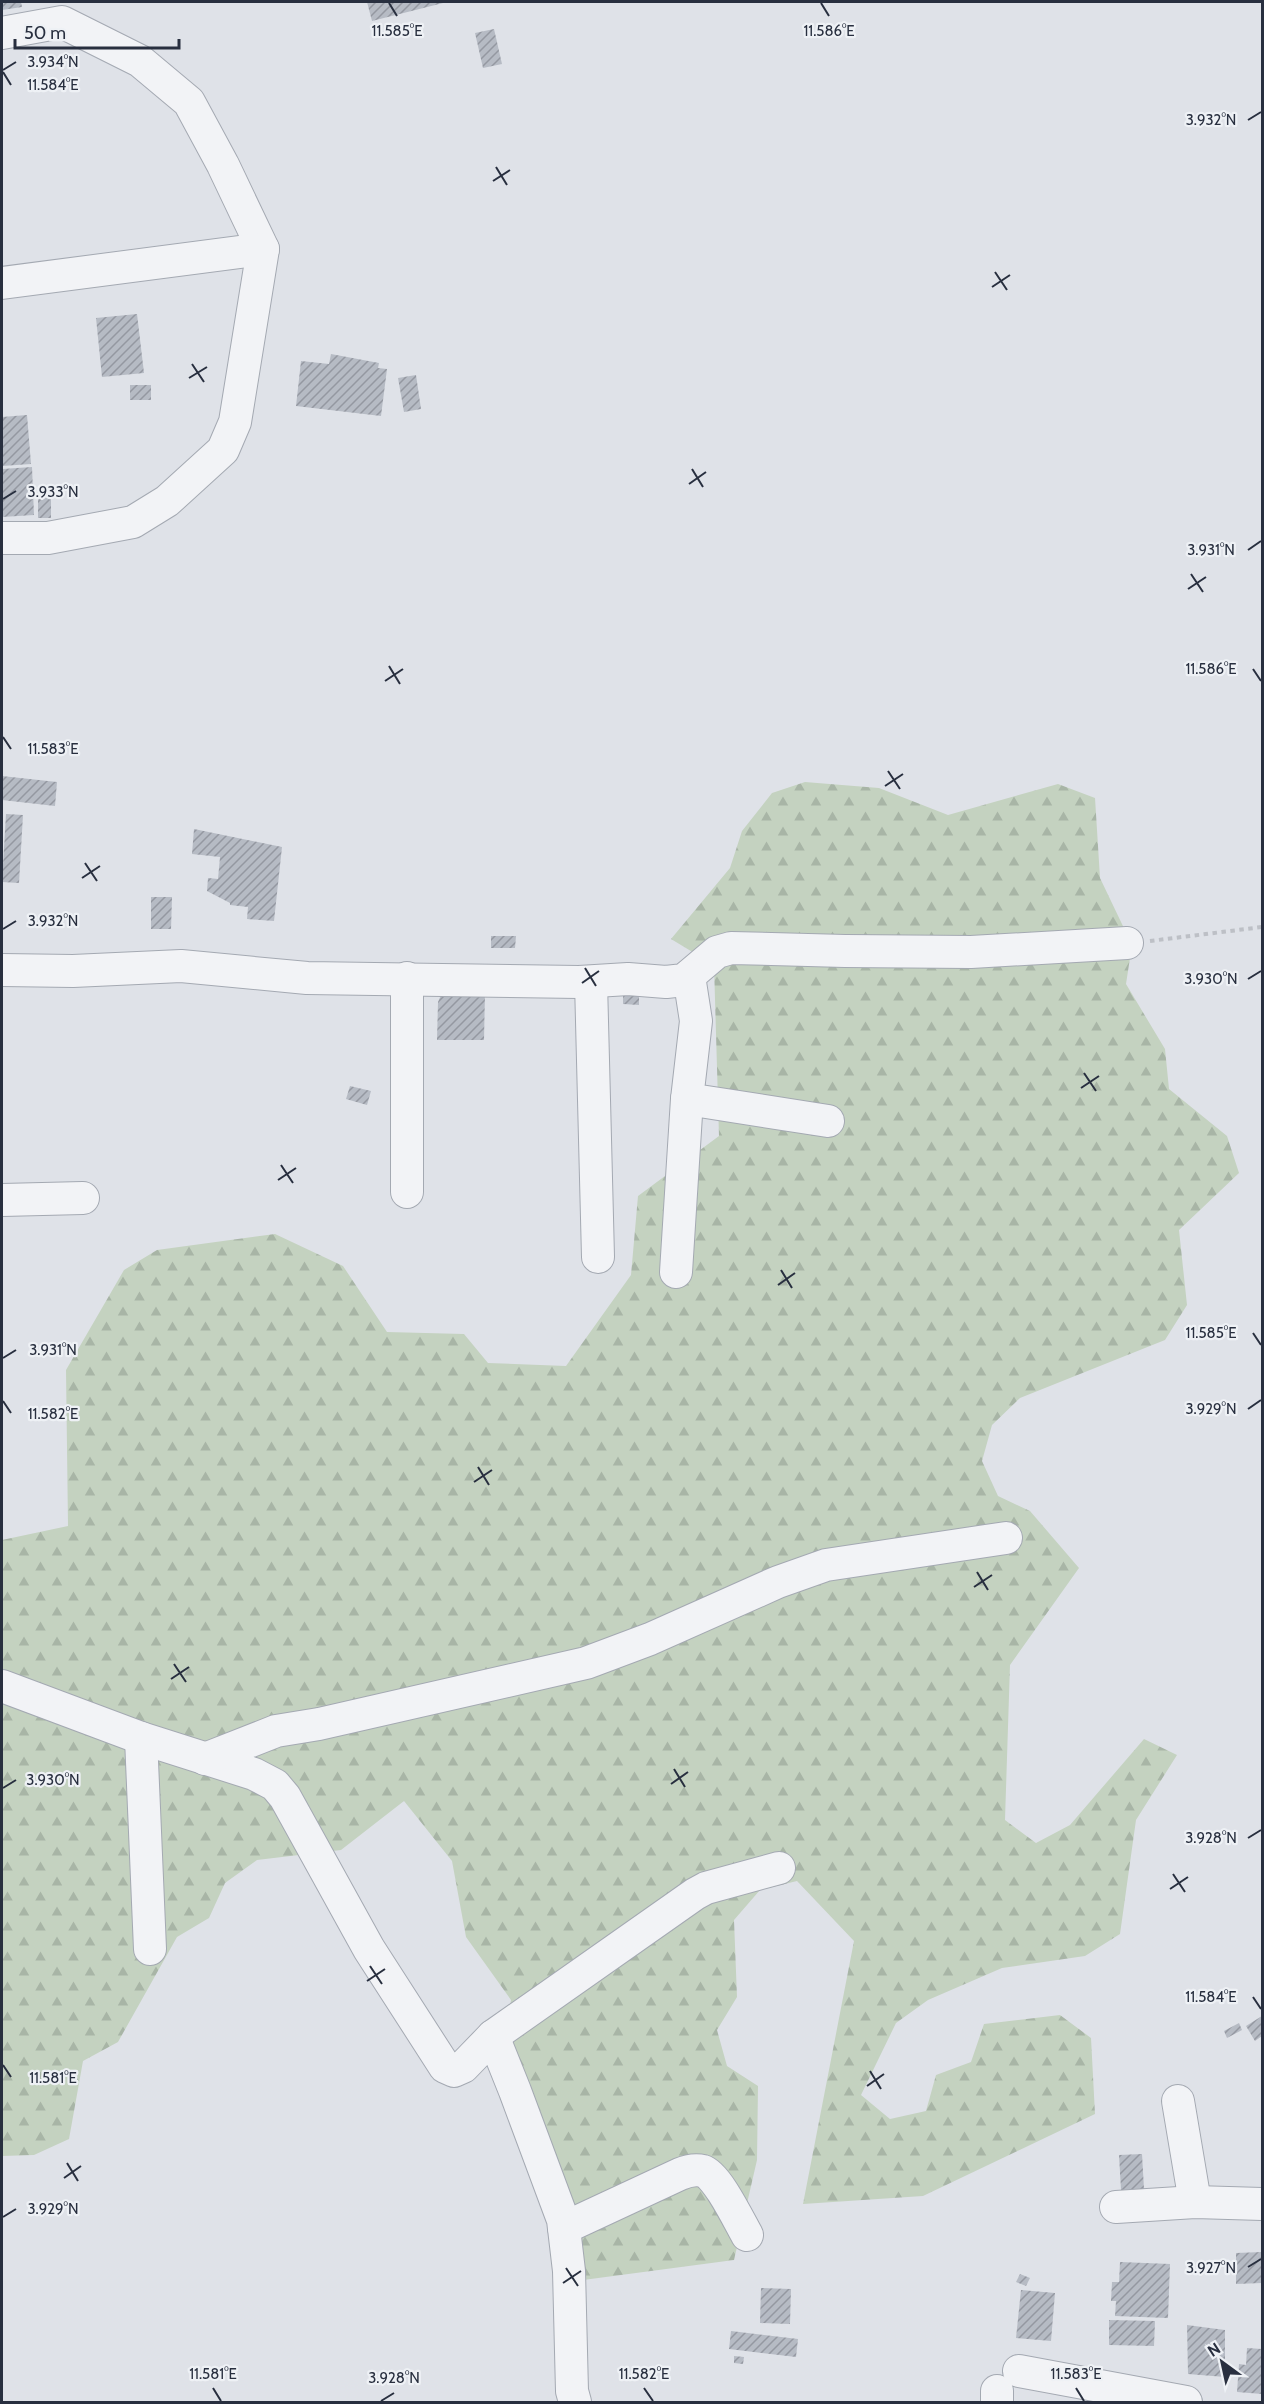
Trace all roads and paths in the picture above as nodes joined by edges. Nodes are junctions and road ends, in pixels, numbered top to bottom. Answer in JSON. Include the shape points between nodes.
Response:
{"nodes":[{"id":1,"x":2,"y":33,"type":"edge"},
{"id":2,"x":263,"y":249,"type":"junction"},
{"id":3,"x":2,"y":283,"type":"edge"},
{"id":4,"x":2,"y":538,"type":"edge"},
{"id":5,"x":1263,"y":927,"type":"edge"},
{"id":6,"x":1127,"y":944,"type":"joint"},
{"id":7,"x":2,"y":970,"type":"edge"},
{"id":8,"x":689,"y":976,"type":"junction"},
{"id":9,"x":407,"y":978,"type":"junction"},
{"id":10,"x":591,"y":982,"type":"junction"},
{"id":11,"x":687,"y":1099,"type":"junction"},
{"id":12,"x":828,"y":1121,"type":"dead end"},
{"id":13,"x":407,"y":1192,"type":"dead end"},
{"id":14,"x":83,"y":1198,"type":"dead end"},
{"id":15,"x":2,"y":1200,"type":"edge"},
{"id":16,"x":598,"y":1257,"type":"dead end"},
{"id":17,"x":676,"y":1272,"type":"dead end"},
{"id":18,"x":1006,"y":1538,"type":"dead end"},
{"id":19,"x":2,"y":1686,"type":"edge"},
{"id":20,"x":141,"y":1738,"type":"junction"},
{"id":21,"x":206,"y":1759,"type":"junction"},
{"id":22,"x":779,"y":1868,"type":"dead end"},
{"id":23,"x":150,"y":1949,"type":"dead end"},
{"id":24,"x":493,"y":2036,"type":"junction"},
{"id":25,"x":1178,"y":2101,"type":"dead end"},
{"id":26,"x":1196,"y":2202,"type":"junction"},
{"id":27,"x":1263,"y":2204,"type":"edge"},
{"id":28,"x":1116,"y":2207,"type":"dead end"},
{"id":29,"x":564,"y":2228,"type":"junction"},
{"id":30,"x":747,"y":2235,"type":"dead end"},
{"id":31,"x":1004,"y":2388,"type":"edge"},
{"id":32,"x":575,"y":2403,"type":"edge"},
{"id":33,"x":1186,"y":2403,"type":"edge"}],
"edges":[{"from":1,"to":2,"type":"street","via":[[62,22],[140,61],[189,102]]},
{"from":2,"to":3,"type":"street"},
{"from":2,"to":4,"type":"street","via":[[235,422],[223,450],[167,501],[133,522],[48,538]]},
{"from":5,"to":6,"type":"path"},
{"from":6,"to":8,"type":"street","via":[[971,952],[731,948],[717,952]]},
{"from":7,"to":9,"type":"street","via":[[181,966],[307,978]]},
{"from":8,"to":10,"type":"street","via":[[677,981]]},
{"from":8,"to":11,"type":"street","via":[[696,1022]]},
{"from":9,"to":10,"type":"street"},
{"from":9,"to":13,"type":"street"},
{"from":10,"to":16,"type":"street"},
{"from":11,"to":12,"type":"street"},
{"from":11,"to":17,"type":"street"},
{"from":14,"to":15,"type":"street"},
{"from":18,"to":21,"type":"street","via":[[826,1565],[586,1663],[276,1731]]},
{"from":19,"to":20,"type":"street"},
{"from":20,"to":21,"type":"street"},
{"from":20,"to":23,"type":"street"},
{"from":21,"to":24,"type":"street","via":[[254,1774],[275,1785],[285,1797],[369,1949],[445,2067],[454,2071],[463,2067]]},
{"from":22,"to":24,"type":"street","via":[[695,1894]]},
{"from":24,"to":29,"type":"street"},
{"from":25,"to":26,"type":"street"},
{"from":26,"to":27,"type":"street"},
{"from":26,"to":28,"type":"street"},
{"from":29,"to":30,"type":"street","via":[[696,2170],[706,2171],[715,2180]]},
{"from":29,"to":32,"type":"street"},
{"from":31,"to":33,"type":"street"}]}
